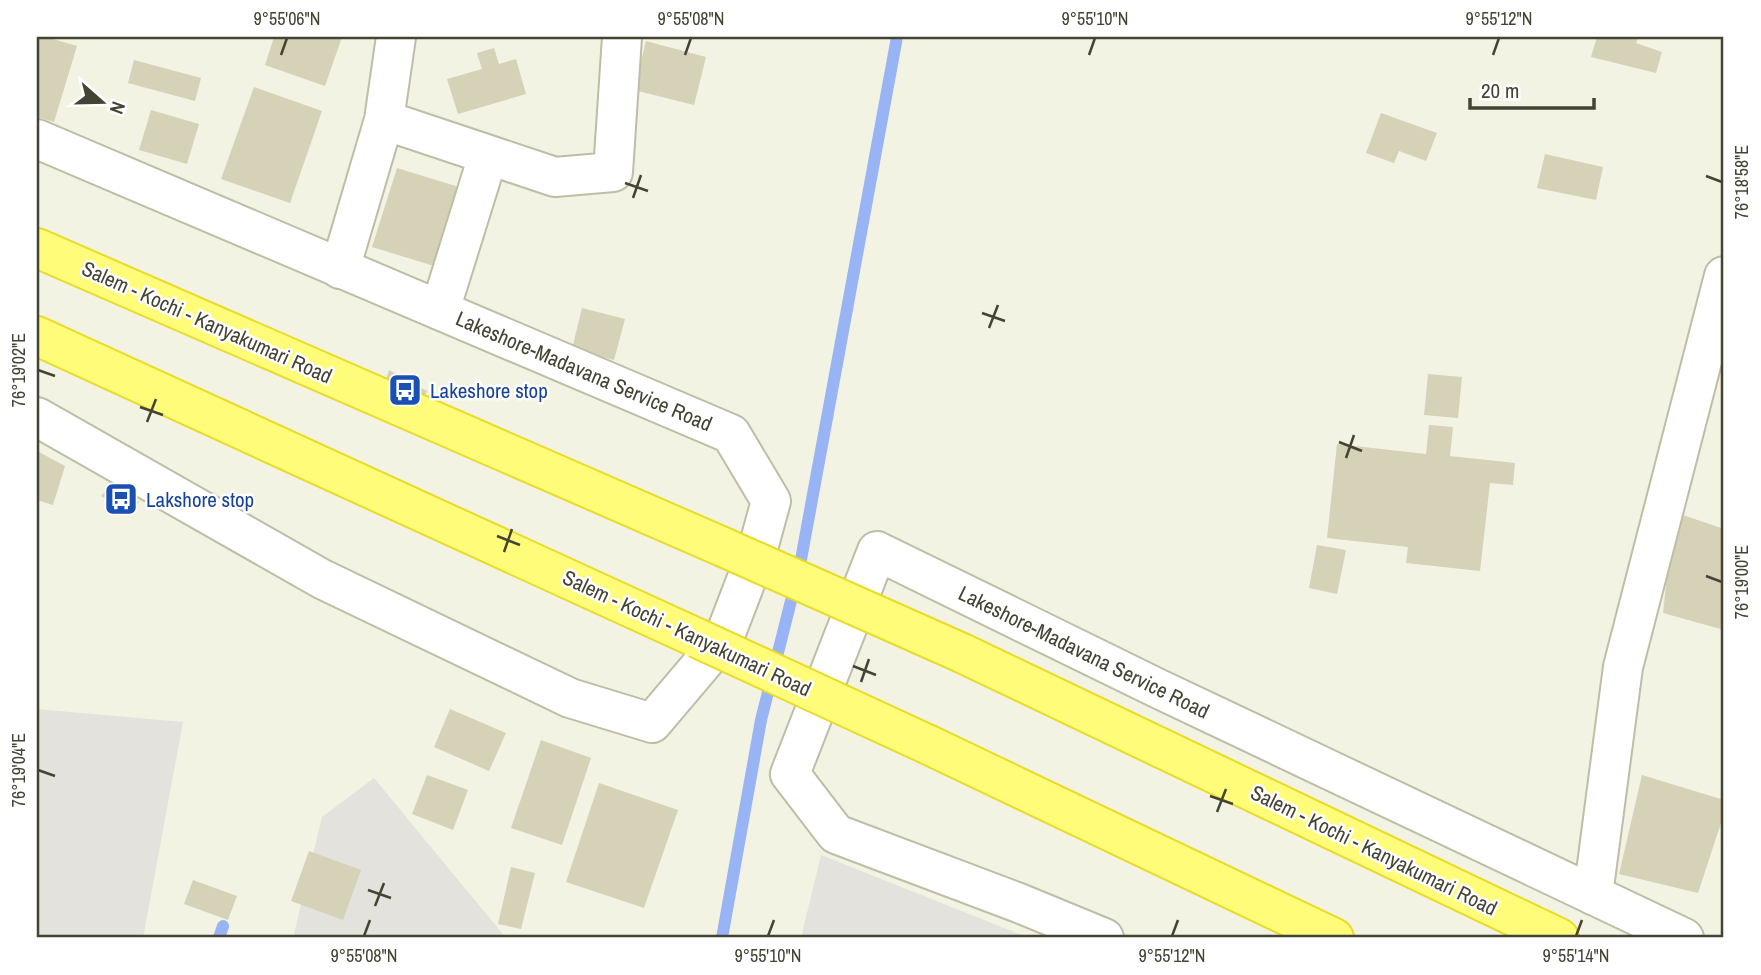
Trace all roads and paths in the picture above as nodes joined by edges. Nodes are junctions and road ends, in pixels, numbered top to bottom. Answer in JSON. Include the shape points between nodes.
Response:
{"nodes":[{"id":1,"x":396,"y":37,"type":"edge"},
{"id":2,"x":622,"y":37,"type":"edge"},
{"id":3,"x":384,"y":120,"type":"junction"},
{"id":4,"x":37,"y":139,"type":"edge"},
{"id":5,"x":488,"y":156,"type":"junction"},
{"id":6,"x":37,"y":248,"type":"edge"},
{"id":7,"x":340,"y":270,"type":"junction"},
{"id":8,"x":1724,"y":276,"type":"edge"},
{"id":9,"x":440,"y":310,"type":"junction"},
{"id":10,"x":37,"y":336,"type":"edge"},
{"id":11,"x":37,"y":417,"type":"edge"},
{"id":12,"x":1592,"y":895,"type":"junction"},
{"id":13,"x":1104,"y":938,"type":"edge"},
{"id":14,"x":1334,"y":938,"type":"edge"},
{"id":15,"x":1559,"y":938,"type":"edge"},
{"id":16,"x":1684,"y":938,"type":"edge"}],
"edges":[{"from":1,"to":3,"type":"street"},
{"from":2,"to":5,"type":"street","via":[[613,172],[555,177]]},
{"from":3,"to":5,"type":"street"},
{"from":3,"to":7,"type":"street"},
{"from":4,"to":7,"type":"street","name":"Lakeshore-Madavana Service Road"},
{"from":5,"to":9,"type":"street"},
{"from":6,"to":15,"type":"highway","name":"Salem - Kochi - Kanyakumari Road","bridge":true,"via":[[962,653]]},
{"from":7,"to":9,"type":"street","name":"Lakeshore-Madavana Service Road"},
{"from":8,"to":12,"type":"street","via":[[1623,667]]},
{"from":9,"to":11,"type":"street","name":"Lakeshore-Madavana Service Road","via":[[731,434],[771,501],[757,552],[723,638],[652,723],[570,698],[322,579]]},
{"from":10,"to":14,"type":"highway","name":"Salem - Kochi - Kanyakumari Road","bridge":true,"via":[[929,745]]},
{"from":12,"to":13,"type":"street","name":"Lakeshore-Madavana Service Road","via":[[877,551],[790,774],[836,834]]},
{"from":12,"to":16,"type":"street","name":"Lakeshore-Madavana Service Road"}]}
